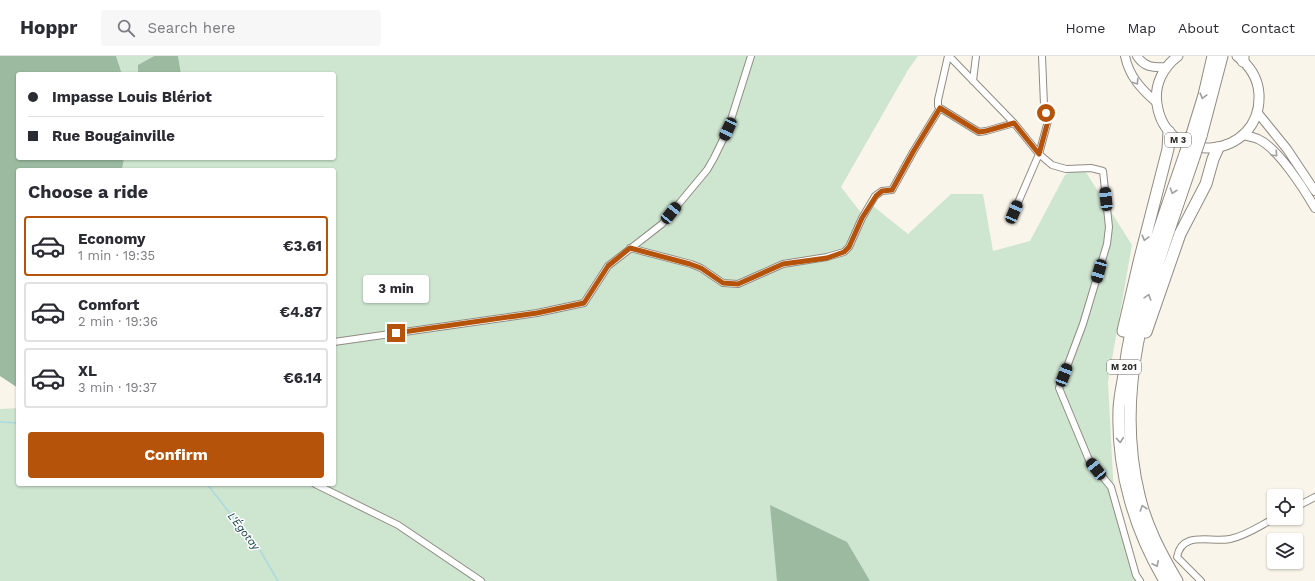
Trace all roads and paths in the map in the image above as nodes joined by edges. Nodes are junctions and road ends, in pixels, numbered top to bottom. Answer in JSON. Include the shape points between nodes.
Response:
{"nodes":[{"id":1,"x":751,"y":56,"type":"edge"},
{"id":2,"x":949,"y":56,"type":"edge"},
{"id":3,"x":976,"y":56,"type":"edge"},
{"id":4,"x":1042,"y":56,"type":"edge"},
{"id":5,"x":1125,"y":56,"type":"edge"},
{"id":6,"x":1137,"y":56,"type":"edge"},
{"id":7,"x":1178,"y":56,"type":"edge"},
{"id":8,"x":1217,"y":58,"type":"edge"},
{"id":9,"x":1241,"y":58,"type":"edge"},
{"id":10,"x":1166,"y":67,"type":"junction"},
{"id":11,"x":973,"y":82,"type":"junction"},
{"id":12,"x":1156,"y":102,"type":"junction"},
{"id":13,"x":940,"y":108,"type":"junction"},
{"id":14,"x":1257,"y":112,"type":"junction"},
{"id":15,"x":1014,"y":123,"type":"junction"},
{"id":16,"x":1169,"y":132,"type":"junction"},
{"id":17,"x":1243,"y":135,"type":"junction"},
{"id":18,"x":1218,"y":148,"type":"junction"},
{"id":19,"x":1039,"y":154,"type":"junction"},
{"id":20,"x":1190,"y":156,"type":"junction"},
{"id":21,"x":1314,"y":189,"type":"edge"},
{"id":22,"x":1315,"y":208,"type":"edge"},
{"id":23,"x":1014,"y":212,"type":"dead end"},
{"id":24,"x":630,"y":248,"type":"junction"},
{"id":25,"x":336,"y":342,"type":"edge"},
{"id":26,"x":1119,"y":410,"type":"junction"},
{"id":27,"x":1131,"y":452,"type":"junction"},
{"id":28,"x":319,"y":486,"type":"edge"},
{"id":29,"x":1315,"y":498,"type":"edge"},
{"id":30,"x":1303,"y":504,"type":"edge"},
{"id":31,"x":1267,"y":522,"type":"edge"},
{"id":32,"x":481,"y":581,"type":"edge"},
{"id":33,"x":1140,"y":581,"type":"edge"},
{"id":34,"x":1165,"y":581,"type":"edge"},
{"id":35,"x":1177,"y":581,"type":"edge"},
{"id":36,"x":1201,"y":581,"type":"edge"}],
"edges":[{"from":1,"to":24,"type":"street","via":[[728,129],[714,158],[662,224]]},
{"from":2,"to":11,"type":"street"},
{"from":2,"to":13,"type":"street","via":[[938,100]]},
{"from":3,"to":11,"type":"street"},
{"from":4,"to":19,"type":"street","via":[[1044,105],[1048,121]]},
{"from":5,"to":12,"type":"main road","one_way":true,"via":[[1132,76],[1140,88]]},
{"from":6,"to":10,"type":"main road","via":[[1149,67]]},
{"from":7,"to":10,"type":"main road","number":"M 3"},
{"from":8,"to":20,"type":"highway","number":"M 201","bridge":true,"via":[[1204,95],[1197,135]]},
{"from":9,"to":14,"type":"main road","number":"M 3","via":[[1256,79],[1259,101]]},
{"from":10,"to":12,"type":"main road","number":"M 3","via":[[1160,78]]},
{"from":11,"to":15,"type":"street"},
{"from":12,"to":16,"type":"main road","number":"M 3","via":[[1160,118]]},
{"from":13,"to":15,"type":"street","via":[[979,132]]},
{"from":13,"to":24,"type":"street","via":[[892,190],[882,191],[876,196],[844,252],[827,258],[783,264],[738,284],[730,284],[690,264]]},
{"from":14,"to":17,"type":"main road","number":"M 3"},
{"from":14,"to":21,"type":"main road","via":[[1287,149]]},
{"from":15,"to":19,"type":"street"},
{"from":16,"to":18,"type":"main road","number":"M 3","via":[[1192,146]]},
{"from":16,"to":26,"type":"highway","one_way":true,"via":[[1168,149],[1123,328],[1119,352]]},
{"from":17,"to":18,"type":"main road","number":"M 3"},
{"from":17,"to":22,"type":"main road","one_way":true,"via":[[1266,144],[1292,173]]},
{"from":18,"to":27,"type":"highway","via":[[1206,184],[1180,234],[1145,335],[1134,395]]},
{"from":19,"to":23,"type":"street"},
{"from":19,"to":33,"type":"street","via":[[1052,165],[1066,169],[1091,168],[1103,171],[1107,244],[1083,324],[1059,388],[1089,460],[1111,487],[1136,575]]},
{"from":20,"to":26,"type":"highway","number":"M 201","one_way":true,"via":[[1148,261],[1126,354]]},
{"from":27,"to":20,"type":"highway","number":"M 201","one_way":true,"via":[[1129,424],[1134,355],[1144,308]]},
{"from":24,"to":25,"type":"street","via":[[608,266],[584,303],[537,313]]},
{"from":26,"to":34,"type":"highway","number":"M 201","one_way":true,"via":[[1130,500],[1141,532]]},
{"from":35,"to":27,"type":"highway","number":"M 201","one_way":true,"via":[[1150,529],[1139,496]]},
{"from":28,"to":32,"type":"street","via":[[398,525]]},
{"from":29,"to":30,"type":"street"},
{"from":31,"to":36,"type":"street","via":[[1229,539],[1188,541],[1182,545],[1177,557]]}]}
